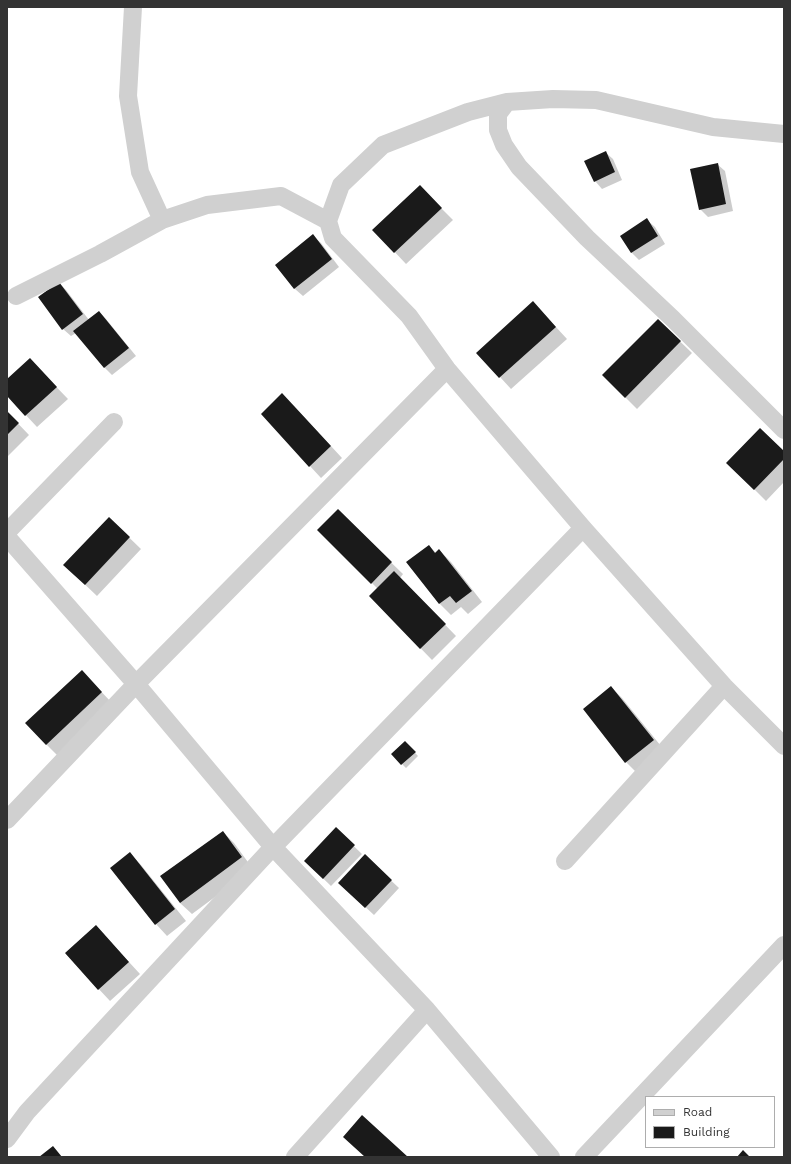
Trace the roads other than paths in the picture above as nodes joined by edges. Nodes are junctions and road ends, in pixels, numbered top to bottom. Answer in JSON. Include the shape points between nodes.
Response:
{"nodes":[{"id":1,"x":133,"y":7,"type":"edge"},
{"id":2,"x":507,"y":102,"type":"junction"},
{"id":3,"x":784,"y":134,"type":"edge"},
{"id":4,"x":162,"y":220,"type":"junction"},
{"id":5,"x":328,"y":221,"type":"junction"},
{"id":6,"x":16,"y":296,"type":"dead end"},
{"id":7,"x":447,"y":369,"type":"junction"},
{"id":8,"x":114,"y":422,"type":"dead end"},
{"id":9,"x":784,"y":430,"type":"edge"},
{"id":10,"x":583,"y":528,"type":"junction"},
{"id":11,"x":7,"y":532,"type":"edge"},
{"id":12,"x":7,"y":536,"type":"edge"},
{"id":13,"x":136,"y":684,"type":"junction"},
{"id":14,"x":724,"y":686,"type":"junction"},
{"id":15,"x":784,"y":746,"type":"edge"},
{"id":16,"x":7,"y":820,"type":"edge"},
{"id":17,"x":273,"y":847,"type":"junction"},
{"id":18,"x":565,"y":861,"type":"dead end"},
{"id":19,"x":784,"y":945,"type":"edge"},
{"id":20,"x":427,"y":1010,"type":"junction"},
{"id":21,"x":7,"y":1140,"type":"edge"},
{"id":22,"x":296,"y":1157,"type":"edge"},
{"id":23,"x":551,"y":1157,"type":"edge"},
{"id":24,"x":584,"y":1157,"type":"edge"}],
"edges":[{"from":1,"to":4,"type":"street","via":[[128,96],[140,172]]},
{"from":2,"to":3,"type":"street","via":[[596,100],[713,127]]},
{"from":2,"to":5,"type":"street","via":[[468,112],[383,145],[341,185]]},
{"from":2,"to":9,"type":"street","via":[[498,114],[498,130],[504,145],[519,168]]},
{"from":4,"to":5,"type":"street","via":[[207,205],[281,196]]},
{"from":4,"to":6,"type":"street"},
{"from":5,"to":7,"type":"street","via":[[332,238],[409,316]]},
{"from":7,"to":10,"type":"street"},
{"from":7,"to":13,"type":"street"},
{"from":8,"to":11,"type":"street"},
{"from":10,"to":14,"type":"street"},
{"from":10,"to":17,"type":"street"},
{"from":12,"to":13,"type":"street"},
{"from":13,"to":16,"type":"street"},
{"from":13,"to":17,"type":"street"},
{"from":14,"to":15,"type":"street"},
{"from":14,"to":18,"type":"street"},
{"from":17,"to":20,"type":"street"},
{"from":17,"to":21,"type":"street","via":[[27,1112]]},
{"from":19,"to":24,"type":"street"},
{"from":20,"to":22,"type":"street"},
{"from":20,"to":23,"type":"street"}]}
